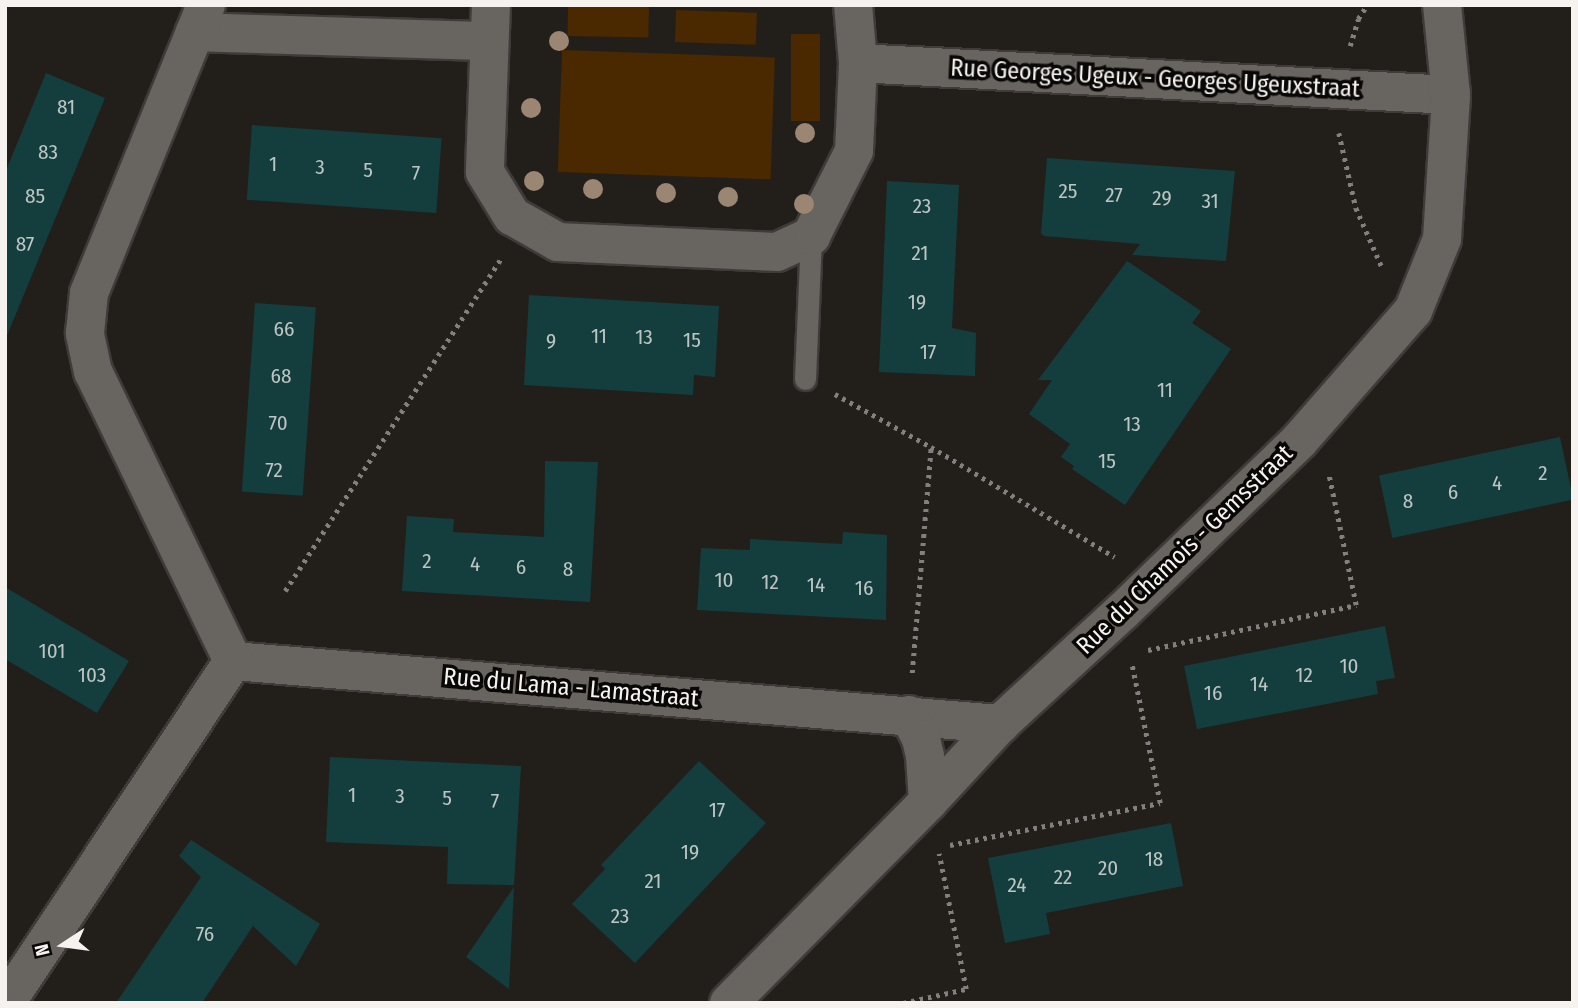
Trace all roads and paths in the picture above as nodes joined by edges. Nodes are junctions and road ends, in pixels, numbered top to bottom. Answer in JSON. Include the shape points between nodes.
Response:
{"nodes":[{"id":1,"x":853,"y":5,"type":"edge"},
{"id":2,"x":1367,"y":5,"type":"edge"},
{"id":3,"x":1442,"y":5,"type":"edge"},
{"id":4,"x":201,"y":18,"type":"edge"},
{"id":5,"x":490,"y":23,"type":"edge"},
{"id":6,"x":858,"y":63,"type":"junction"},
{"id":7,"x":1336,"y":89,"type":"junction"},
{"id":8,"x":1451,"y":95,"type":"junction"},
{"id":9,"x":512,"y":216,"type":"junction"},
{"id":10,"x":811,"y":236,"type":"junction"},
{"id":11,"x":1412,"y":311,"type":"junction"},
{"id":12,"x":806,"y":379,"type":"joint"},
{"id":13,"x":1318,"y":420,"type":"junction"},
{"id":14,"x":931,"y":447,"type":"junction"},
{"id":15,"x":1154,"y":581,"type":"junction"},
{"id":16,"x":285,"y":591,"type":"dead end"},
{"id":17,"x":1122,"y":612,"type":"junction"},
{"id":18,"x":1130,"y":654,"type":"junction"},
{"id":19,"x":233,"y":661,"type":"junction"},
{"id":20,"x":909,"y":715,"type":"junction"},
{"id":21,"x":1000,"y":724,"type":"junction"},
{"id":22,"x":928,"y":802,"type":"junction"},
{"id":23,"x":6,"y":1003,"type":"edge"},
{"id":24,"x":729,"y":1003,"type":"edge"},
{"id":25,"x":903,"y":1003,"type":"edge"}],
"edges":[{"from":1,"to":6,"type":"street"},
{"from":2,"to":7,"type":"path","via":[[1358,19]]},
{"from":3,"to":8,"type":"street","name":"Rue du Chamois - Gemsstraat"},
{"from":4,"to":5,"type":"street"},
{"from":4,"to":19,"type":"street","via":[[89,293],[85,332],[93,372]]},
{"from":5,"to":9,"type":"street","via":[[485,172]]},
{"from":6,"to":7,"type":"street","name":"Rue Georges Ugeux - Georges Ugeuxstraat"},
{"from":6,"to":10,"type":"street","via":[[854,151]]},
{"from":7,"to":8,"type":"street","name":"Rue Georges Ugeux - Georges Ugeuxstraat"},
{"from":7,"to":11,"type":"path","via":[[1336,121],[1356,208],[1382,268]]},
{"from":8,"to":11,"type":"street","name":"Rue du Chamois - Gemsstraat","via":[[1442,239]]},
{"from":9,"to":10,"type":"street","via":[[558,242],[777,251]]},
{"from":9,"to":16,"type":"path","via":[[510,245]]},
{"from":10,"to":12,"type":"lane"},
{"from":11,"to":13,"type":"street","name":"Rue du Chamois - Gemsstraat"},
{"from":12,"to":14,"type":"path"},
{"from":13,"to":15,"type":"street","name":"Rue du Chamois - Gemsstraat"},
{"from":13,"to":18,"type":"path","via":[[1356,605]]},
{"from":14,"to":15,"type":"path"},
{"from":14,"to":20,"type":"path"},
{"from":15,"to":17,"type":"street","name":"Rue du Chamois - Gemsstraat"},
{"from":17,"to":18,"type":"path"},
{"from":17,"to":21,"type":"street","name":"Rue du Chamois - Gemsstraat"},
{"from":18,"to":25,"type":"path","via":[[1160,803],[938,848],[966,989]]},
{"from":19,"to":20,"type":"street","name":"Rue du Lama - Lamastraat"},
{"from":19,"to":23,"type":"street"},
{"from":20,"to":21,"type":"street","name":"Rue du Lama - Lamastraat"},
{"from":20,"to":22,"type":"street","via":[[925,756]]},
{"from":21,"to":22,"type":"street","name":"Rue du Chamois - Gemsstraat"},
{"from":22,"to":24,"type":"street","name":"Rue du Chamois - Gemsstraat"}]}
